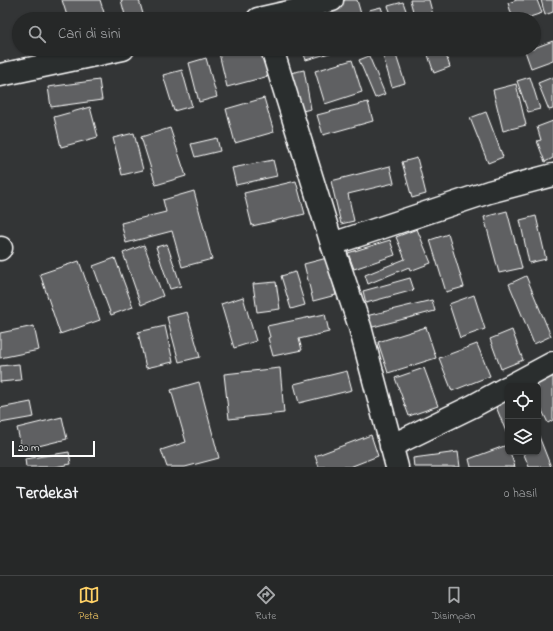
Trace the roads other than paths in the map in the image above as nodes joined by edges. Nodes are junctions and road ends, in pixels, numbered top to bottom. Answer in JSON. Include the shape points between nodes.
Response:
{"nodes":[{"id":1,"x":329,"y":0,"type":"edge"},
{"id":2,"x":290,"y":12,"type":"edge"},
{"id":3,"x":90,"y":56,"type":"edge"},
{"id":4,"x":274,"y":56,"type":"edge"},
{"id":5,"x":0,"y":75,"type":"edge"},
{"id":6,"x":553,"y":175,"type":"edge"},
{"id":7,"x":332,"y":244,"type":"junction"},
{"id":8,"x":553,"y":363,"type":"edge"},
{"id":9,"x":516,"y":383,"type":"edge"},
{"id":10,"x":505,"y":389,"type":"edge"},
{"id":11,"x":391,"y":446,"type":"junction"},
{"id":12,"x":397,"y":467,"type":"edge"}],
"edges":[{"from":1,"to":2,"type":"street"},
{"from":3,"to":5,"type":"street"},
{"from":4,"to":7,"type":"street"},
{"from":6,"to":7,"type":"street","via":[[489,192]]},
{"from":7,"to":11,"type":"street","via":[[360,327]]},
{"from":8,"to":9,"type":"street"},
{"from":10,"to":11,"type":"street"},
{"from":11,"to":12,"type":"street"}]}
